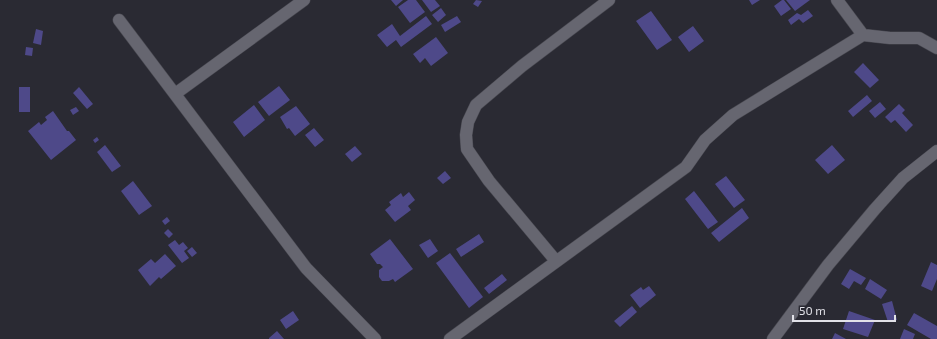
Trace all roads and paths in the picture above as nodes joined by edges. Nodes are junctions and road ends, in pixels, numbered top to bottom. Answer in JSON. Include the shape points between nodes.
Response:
{"nodes":[{"id":1,"x":304,"y":0,"type":"edge"},
{"id":2,"x":610,"y":0,"type":"edge"},
{"id":3,"x":837,"y":0,"type":"edge"},
{"id":4,"x":120,"y":20,"type":"dead end"},
{"id":5,"x":863,"y":35,"type":"junction"},
{"id":6,"x":937,"y":48,"type":"edge"},
{"id":7,"x":175,"y":94,"type":"junction"},
{"id":8,"x":937,"y":151,"type":"edge"},
{"id":9,"x":556,"y":261,"type":"junction"},
{"id":10,"x":375,"y":339,"type":"edge"},
{"id":11,"x":450,"y":339,"type":"edge"},
{"id":12,"x":774,"y":339,"type":"edge"}],
"edges":[{"from":1,"to":7,"type":"street"},
{"from":2,"to":9,"type":"street","via":[[522,66],[476,105],[468,122],[467,149],[489,181]]},
{"from":3,"to":5,"type":"street"},
{"from":4,"to":7,"type":"street"},
{"from":5,"to":6,"type":"street","via":[[919,38]]},
{"from":5,"to":9,"type":"street","via":[[732,115],[705,140],[686,167]]},
{"from":7,"to":10,"type":"street","via":[[306,268]]},
{"from":8,"to":12,"type":"street","via":[[903,178],[875,209],[828,265]]},
{"from":9,"to":11,"type":"street"}]}
